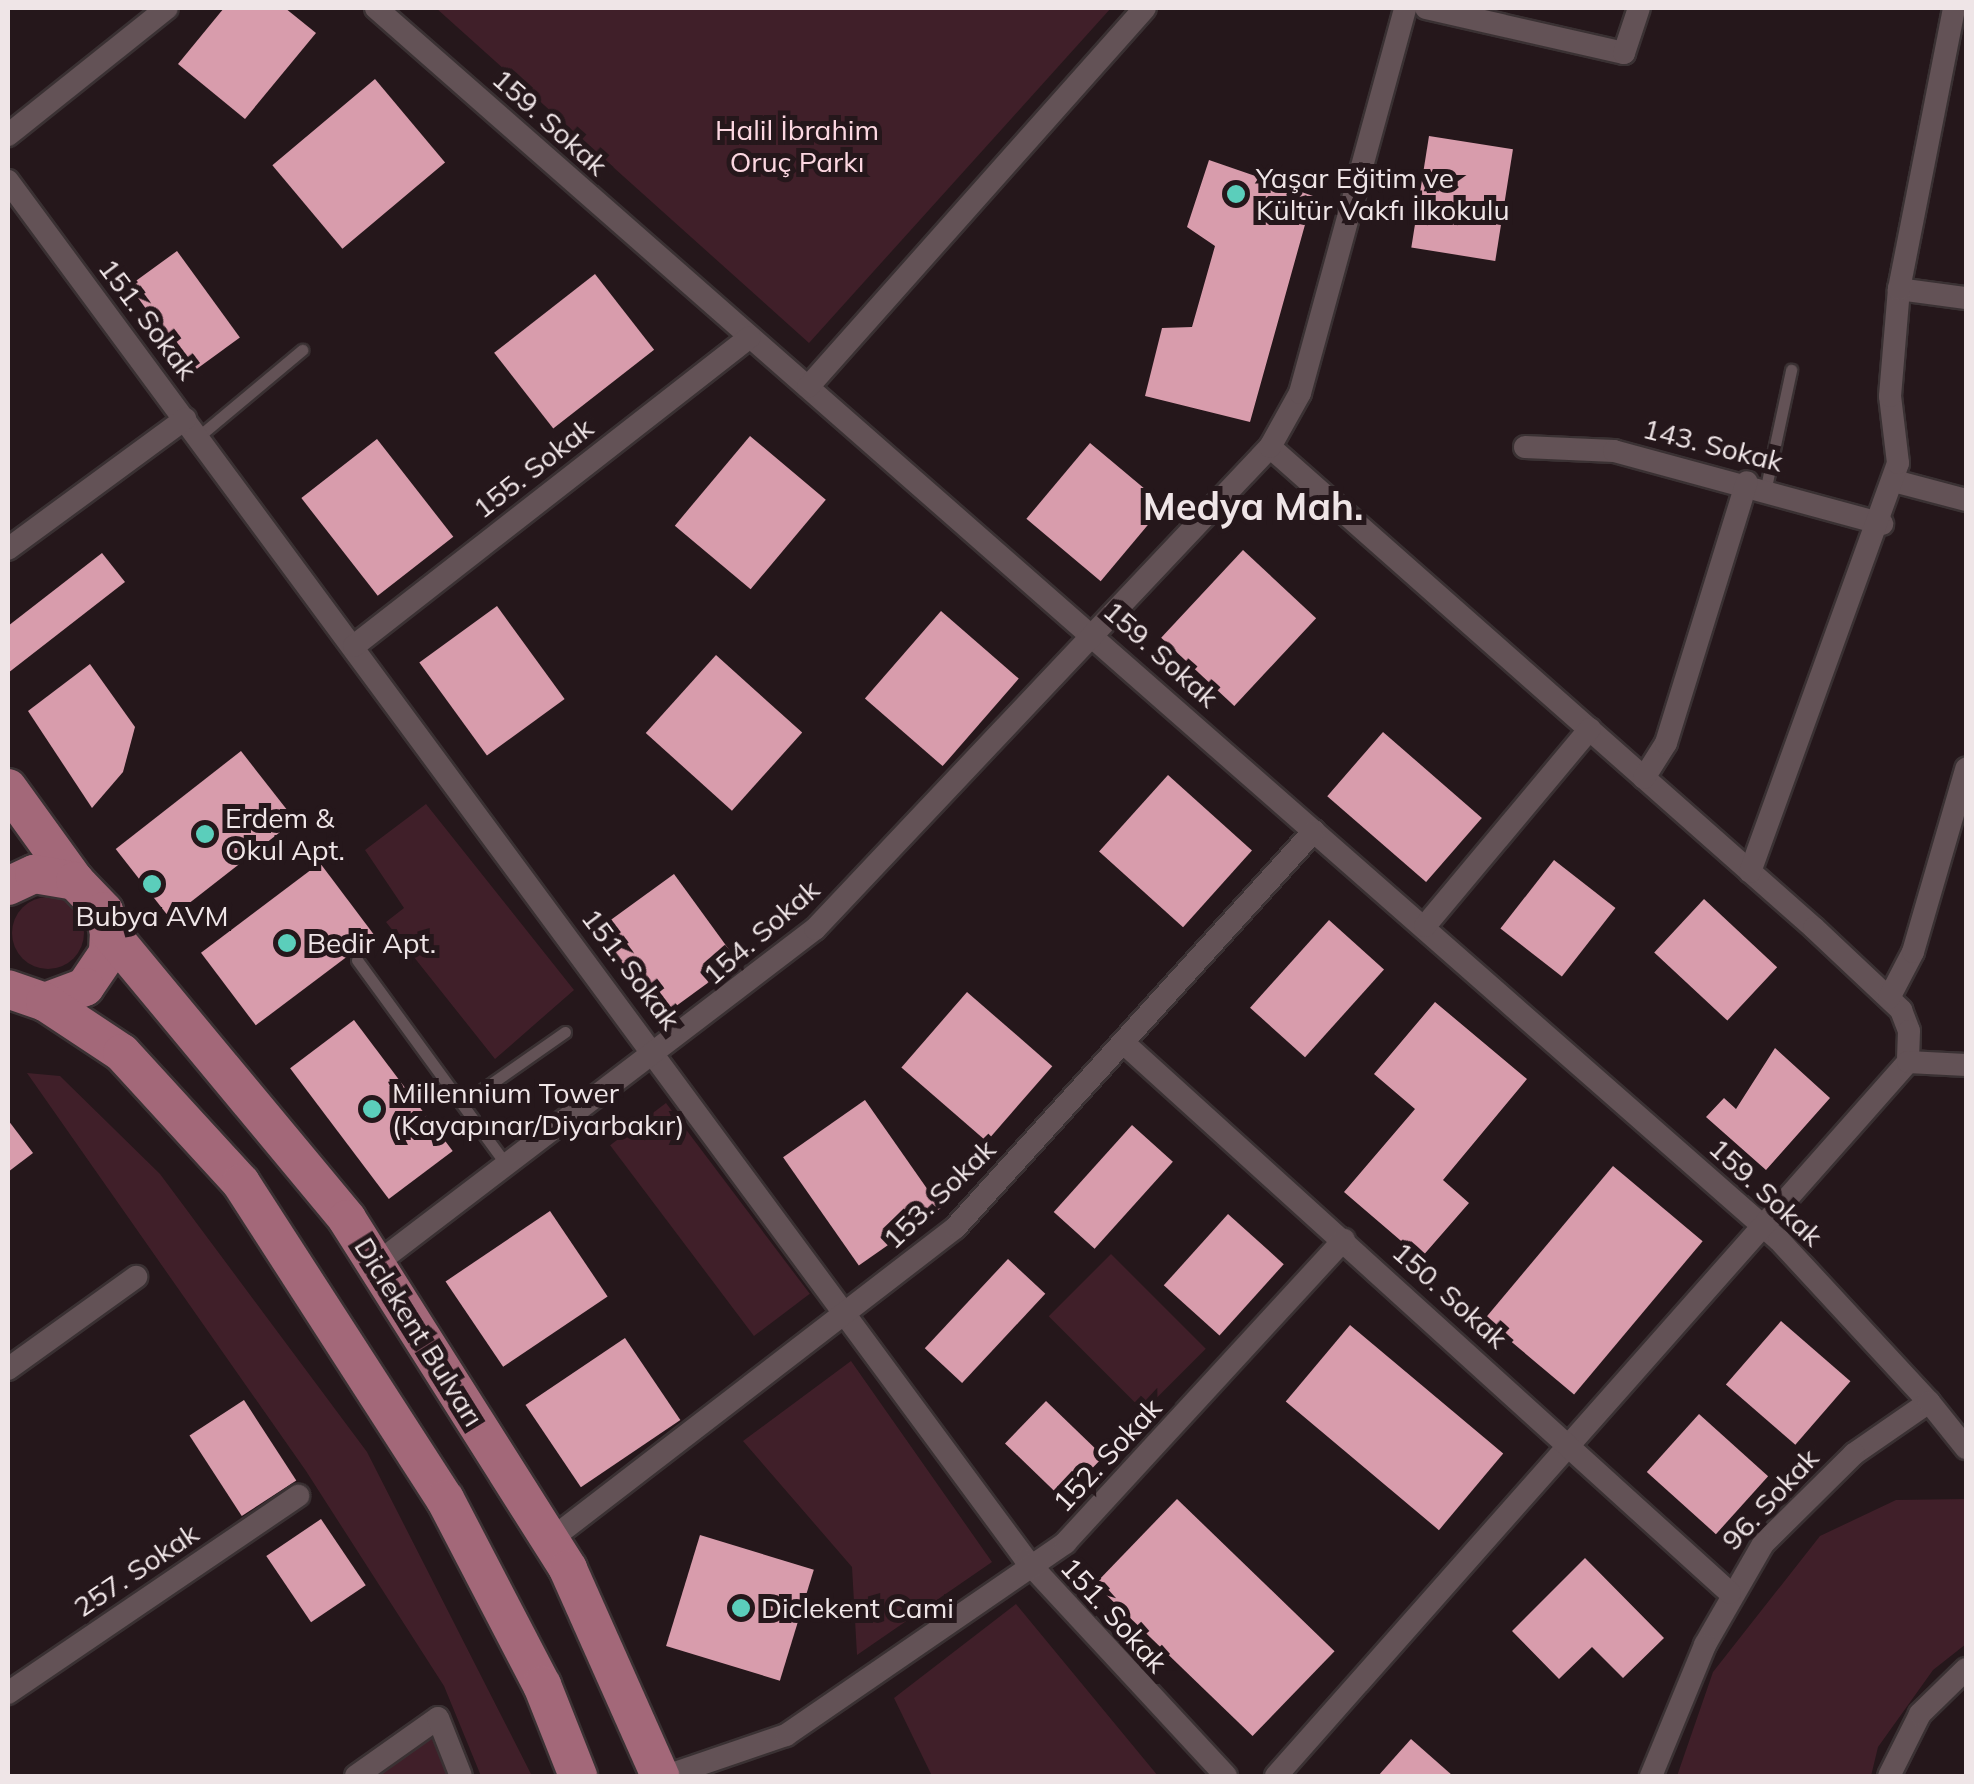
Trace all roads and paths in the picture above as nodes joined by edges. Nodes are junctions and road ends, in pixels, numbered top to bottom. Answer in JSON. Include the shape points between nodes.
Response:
{"nodes":[{"id":1,"x":167,"y":8,"type":"edge"},
{"id":2,"x":376,"y":8,"type":"edge"},
{"id":3,"x":1145,"y":8,"type":"edge"},
{"id":4,"x":1405,"y":8,"type":"edge"},
{"id":5,"x":1426,"y":8,"type":"edge"},
{"id":6,"x":1639,"y":8,"type":"edge"},
{"id":7,"x":1954,"y":8,"type":"edge"},
{"id":8,"x":8,"y":135,"type":"edge"},
{"id":9,"x":8,"y":181,"type":"edge"},
{"id":10,"x":1899,"y":289,"type":"junction"},
{"id":11,"x":1966,"y":298,"type":"edge"},
{"id":12,"x":750,"y":337,"type":"junction"},
{"id":13,"x":302,"y":350,"type":"dead end"},
{"id":14,"x":1790,"y":370,"type":"dead end"},
{"id":15,"x":808,"y":388,"type":"junction"},
{"id":16,"x":192,"y":428,"type":"junction"},
{"id":17,"x":1526,"y":446,"type":"dead end"},
{"id":18,"x":1270,"y":447,"type":"junction"},
{"id":19,"x":1894,"y":481,"type":"junction"},
{"id":20,"x":1756,"y":484,"type":"junction"},
{"id":21,"x":1966,"y":500,"type":"edge"},
{"id":22,"x":1882,"y":524,"type":"junction"},
{"id":23,"x":8,"y":549,"type":"edge"},
{"id":24,"x":1098,"y":637,"type":"junction"},
{"id":25,"x":354,"y":646,"type":"junction"},
{"id":26,"x":1590,"y":729,"type":"junction"},
{"id":27,"x":1966,"y":769,"type":"edge"},
{"id":28,"x":1644,"y":778,"type":"junction"},
{"id":29,"x":8,"y":788,"type":"edge"},
{"id":30,"x":1314,"y":830,"type":"junction"},
{"id":31,"x":1750,"y":872,"type":"junction"},
{"id":32,"x":75,"y":881,"type":"junction"},
{"id":33,"x":8,"y":886,"type":"edge"},
{"id":34,"x":1425,"y":926,"type":"junction"},
{"id":35,"x":109,"y":932,"type":"junction"},
{"id":36,"x":357,"y":960,"type":"dead end"},
{"id":37,"x":8,"y":989,"type":"edge"},
{"id":38,"x":1889,"y":998,"type":"junction"},
{"id":39,"x":45,"y":1002,"type":"junction"},
{"id":40,"x":565,"y":1032,"type":"dead end"},
{"id":41,"x":1127,"y":1046,"type":"junction"},
{"id":42,"x":659,"y":1056,"type":"junction"},
{"id":43,"x":1908,"y":1062,"type":"junction"},
{"id":44,"x":1966,"y":1065,"type":"edge"},
{"id":45,"x":464,"y":1102,"type":"junction"},
{"id":46,"x":508,"y":1167,"type":"junction"},
{"id":47,"x":1766,"y":1228,"type":"junction"},
{"id":48,"x":1344,"y":1240,"type":"junction"},
{"id":49,"x":376,"y":1264,"type":"junction"},
{"id":50,"x":136,"y":1277,"type":"dead end"},
{"id":51,"x":851,"y":1316,"type":"junction"},
{"id":52,"x":8,"y":1368,"type":"edge"},
{"id":53,"x":1929,"y":1402,"type":"junction"},
{"id":54,"x":1572,"y":1444,"type":"junction"},
{"id":55,"x":1966,"y":1448,"type":"edge"},
{"id":56,"x":298,"y":1496,"type":"dead end"},
{"id":57,"x":550,"y":1540,"type":"junction"},
{"id":58,"x":1030,"y":1565,"type":"junction"},
{"id":59,"x":1730,"y":1593,"type":"junction"},
{"id":60,"x":1966,"y":1669,"type":"edge"},
{"id":61,"x":8,"y":1693,"type":"edge"},
{"id":62,"x":356,"y":1776,"type":"edge"},
{"id":63,"x":461,"y":1776,"type":"edge"},
{"id":64,"x":578,"y":1776,"type":"edge"},
{"id":65,"x":663,"y":1776,"type":"edge"},
{"id":66,"x":1226,"y":1776,"type":"edge"},
{"id":67,"x":1276,"y":1776,"type":"edge"},
{"id":68,"x":1651,"y":1776,"type":"edge"},
{"id":69,"x":1889,"y":1776,"type":"edge"}],
"edges":[{"from":1,"to":8,"type":"street"},
{"from":2,"to":12,"type":"street","name":"159. Sokak"},
{"from":3,"to":15,"type":"street"},
{"from":4,"to":18,"type":"street","name":"154. Sokak","via":[[1300,393]]},
{"from":5,"to":6,"type":"street","via":[[1624,53]]},
{"from":7,"to":10,"type":"street"},
{"from":9,"to":16,"type":"street","name":"151. Sokak"},
{"from":10,"to":11,"type":"street"},
{"from":10,"to":19,"type":"street"},
{"from":12,"to":15,"type":"street","name":"159. Sokak"},
{"from":12,"to":25,"type":"street","name":"155. Sokak"},
{"from":13,"to":16,"type":"lane"},
{"from":14,"to":20,"type":"lane"},
{"from":15,"to":24,"type":"street","name":"159. Sokak"},
{"from":16,"to":23,"type":"street"},
{"from":16,"to":25,"type":"street","name":"151. Sokak"},
{"from":17,"to":20,"type":"street","name":"143. Sokak","via":[[1614,451]]},
{"from":18,"to":24,"type":"street","name":"154. Sokak"},
{"from":18,"to":26,"type":"street"},
{"from":19,"to":21,"type":"street"},
{"from":19,"to":22,"type":"street"},
{"from":20,"to":22,"type":"street","name":"143. Sokak"},
{"from":20,"to":28,"type":"street","via":[[1666,742]]},
{"from":22,"to":31,"type":"street"},
{"from":24,"to":30,"type":"street","name":"159. Sokak"},
{"from":24,"to":42,"type":"street","name":"154. Sokak","via":[[815,930]]},
{"from":25,"to":42,"type":"street","name":"151. Sokak"},
{"from":26,"to":28,"type":"street"},
{"from":26,"to":34,"type":"street"},
{"from":27,"to":38,"type":"street","via":[[1914,952]]},
{"from":28,"to":31,"type":"street"},
{"from":29,"to":32,"type":"main road"},
{"from":30,"to":34,"type":"street","name":"159. Sokak"},
{"from":30,"to":41,"type":"street","name":"153. Sokak"},
{"from":31,"to":38,"type":"street"},
{"from":32,"to":33,"type":"main road","via":[[34,874]]},
{"from":32,"to":35,"type":"main road","name":"Diclekent Bulvarı","via":[[104,911]]},
{"from":34,"to":47,"type":"street","name":"159. Sokak"},
{"from":35,"to":39,"type":"main road","via":[[100,972],[67,998]]},
{"from":35,"to":49,"type":"main road","name":"Diclekent Bulvarı"},
{"from":36,"to":45,"type":"lane"},
{"from":37,"to":39,"type":"main road"},
{"from":38,"to":43,"type":"street","via":[[1909,1031]]},
{"from":39,"to":64,"type":"main road","via":[[122,1053],[240,1182],[445,1499],[542,1685]]},
{"from":40,"to":45,"type":"lane"},
{"from":41,"to":48,"type":"street","name":"150. Sokak"},
{"from":41,"to":51,"type":"street","name":"153. Sokak","via":[[955,1228]]},
{"from":42,"to":46,"type":"street","name":"154. Sokak"},
{"from":42,"to":51,"type":"street","name":"151. Sokak"},
{"from":43,"to":44,"type":"street"},
{"from":43,"to":47,"type":"street"},
{"from":45,"to":46,"type":"lane"},
{"from":46,"to":49,"type":"street","name":"154. Sokak"},
{"from":47,"to":53,"type":"street","name":"159. Sokak"},
{"from":47,"to":54,"type":"street"},
{"from":48,"to":54,"type":"street","name":"150. Sokak"},
{"from":48,"to":58,"type":"street","name":"152. Sokak","via":[[1086,1525]]},
{"from":49,"to":57,"type":"main road","name":"Diclekent Bulvarı"},
{"from":50,"to":52,"type":"street"},
{"from":51,"to":57,"type":"street","name":"153. Sokak"},
{"from":51,"to":58,"type":"street","name":"151. Sokak"},
{"from":53,"to":55,"type":"street"},
{"from":53,"to":59,"type":"street","name":"96. Sokak","via":[[1808,1494]]},
{"from":54,"to":59,"type":"street","name":"150. Sokak"},
{"from":54,"to":67,"type":"street"},
{"from":56,"to":61,"type":"street","name":"257. Sokak"},
{"from":57,"to":65,"type":"main road","name":"Diclekent Bulvarı"},
{"from":58,"to":65,"type":"street","name":"152. Sokak","via":[[786,1735]]},
{"from":58,"to":66,"type":"street","name":"151. Sokak"},
{"from":59,"to":68,"type":"street","name":"96. Sokak"},
{"from":60,"to":69,"type":"street","via":[[1920,1714]]},
{"from":62,"to":63,"type":"street","via":[[438,1718]]}]}
